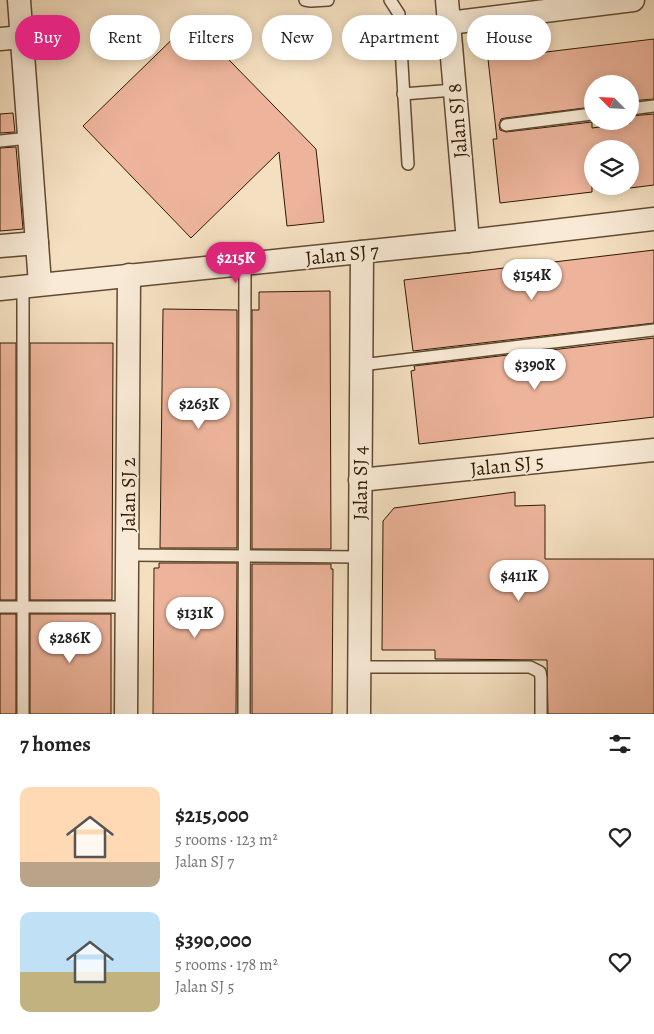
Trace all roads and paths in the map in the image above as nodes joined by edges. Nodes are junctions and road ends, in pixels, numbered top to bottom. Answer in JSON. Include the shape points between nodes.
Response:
{"nodes":[{"id":1,"x":19,"y":0,"type":"edge"},
{"id":2,"x":305,"y":0,"type":"edge"},
{"id":3,"x":328,"y":0,"type":"edge"},
{"id":4,"x":390,"y":0,"type":"edge"},
{"id":5,"x":447,"y":0,"type":"edge"},
{"id":6,"x":633,"y":0,"type":"edge"},
{"id":7,"x":448,"y":15,"type":"edge"},
{"id":8,"x":457,"y":22,"type":"edge"},
{"id":9,"x":11,"y":38,"type":"edge"},
{"id":10,"x":452,"y":60,"type":"edge"},
{"id":11,"x":454,"y":90,"type":"junction"},
{"id":12,"x":404,"y":94,"type":"junction"},
{"id":13,"x":654,"y":106,"type":"edge"},
{"id":14,"x":639,"y":108,"type":"edge"},
{"id":15,"x":584,"y":115,"type":"edge"},
{"id":16,"x":506,"y":124,"type":"dead end"},
{"id":17,"x":29,"y":138,"type":"junction"},
{"id":18,"x":0,"y":141,"type":"edge"},
{"id":19,"x":408,"y":164,"type":"dead end"},
{"id":20,"x":654,"y":219,"type":"edge"},
{"id":21,"x":468,"y":241,"type":"junction"},
{"id":22,"x":37,"y":243,"type":"junction"},
{"id":23,"x":0,"y":246,"type":"edge"},
{"id":24,"x":362,"y":252,"type":"junction"},
{"id":25,"x":246,"y":264,"type":"junction"},
{"id":26,"x":129,"y":276,"type":"junction"},
{"id":27,"x":31,"y":285,"type":"junction"},
{"id":28,"x":0,"y":289,"type":"edge"},
{"id":29,"x":654,"y":330,"type":"edge"},
{"id":30,"x":361,"y":365,"type":"junction"},
{"id":31,"x":654,"y":450,"type":"edge"},
{"id":32,"x":360,"y":480,"type":"junction"},
{"id":33,"x":127,"y":555,"type":"junction"},
{"id":34,"x":244,"y":556,"type":"junction"},
{"id":35,"x":360,"y":557,"type":"junction"},
{"id":36,"x":0,"y":607,"type":"edge"},
{"id":37,"x":24,"y":607,"type":"junction"},
{"id":38,"x":127,"y":607,"type":"junction"},
{"id":39,"x":359,"y":667,"type":"junction"},
{"id":40,"x":23,"y":714,"type":"edge"},
{"id":41,"x":126,"y":714,"type":"edge"},
{"id":42,"x":244,"y":714,"type":"edge"},
{"id":43,"x":358,"y":714,"type":"edge"},
{"id":44,"x":541,"y":714,"type":"edge"}],
"edges":[{"from":1,"to":9,"type":"street"},
{"from":2,"to":3,"type":"lane"},
{"from":4,"to":12,"type":"lane","via":[[398,14]]},
{"from":5,"to":7,"type":"street","name":"Jalan SJ 8"},
{"from":6,"to":8,"type":"street"},
{"from":9,"to":17,"type":"street"},
{"from":10,"to":11,"type":"street","name":"Jalan SJ 8"},
{"from":11,"to":12,"type":"lane"},
{"from":11,"to":21,"type":"street","name":"Jalan SJ 8"},
{"from":12,"to":19,"type":"lane"},
{"from":13,"to":14,"type":"lane"},
{"from":15,"to":16,"type":"lane"},
{"from":17,"to":18,"type":"lane"},
{"from":17,"to":22,"type":"street"},
{"from":20,"to":21,"type":"street","name":"Jalan SJ 7"},
{"from":21,"to":24,"type":"street","name":"Jalan SJ 7"},
{"from":22,"to":23,"type":"street"},
{"from":22,"to":27,"type":"street"},
{"from":24,"to":25,"type":"street","name":"Jalan SJ 7"},
{"from":24,"to":30,"type":"street","name":"Jalan SJ 4"},
{"from":25,"to":26,"type":"street","name":"Jalan SJ 7"},
{"from":25,"to":34,"type":"lane"},
{"from":26,"to":27,"type":"street","name":"Jalan SJ 7"},
{"from":26,"to":33,"type":"street","name":"Jalan SJ 2"},
{"from":27,"to":28,"type":"street","name":"Jalan SJ 7"},
{"from":27,"to":37,"type":"lane"},
{"from":29,"to":30,"type":"lane"},
{"from":30,"to":32,"type":"street","name":"Jalan SJ 4"},
{"from":31,"to":32,"type":"street","name":"Jalan SJ 5"},
{"from":32,"to":35,"type":"street","name":"Jalan SJ 4"},
{"from":33,"to":34,"type":"lane"},
{"from":33,"to":38,"type":"street","name":"Jalan SJ 2"},
{"from":34,"to":35,"type":"lane"},
{"from":34,"to":42,"type":"lane"},
{"from":35,"to":39,"type":"street","name":"Jalan SJ 4"},
{"from":36,"to":37,"type":"lane"},
{"from":37,"to":38,"type":"lane"},
{"from":37,"to":40,"type":"lane"},
{"from":38,"to":41,"type":"street","name":"Jalan SJ 2"},
{"from":39,"to":43,"type":"street","name":"Jalan SJ 4"},
{"from":39,"to":44,"type":"lane","via":[[530,668],[540,672]]}]}
